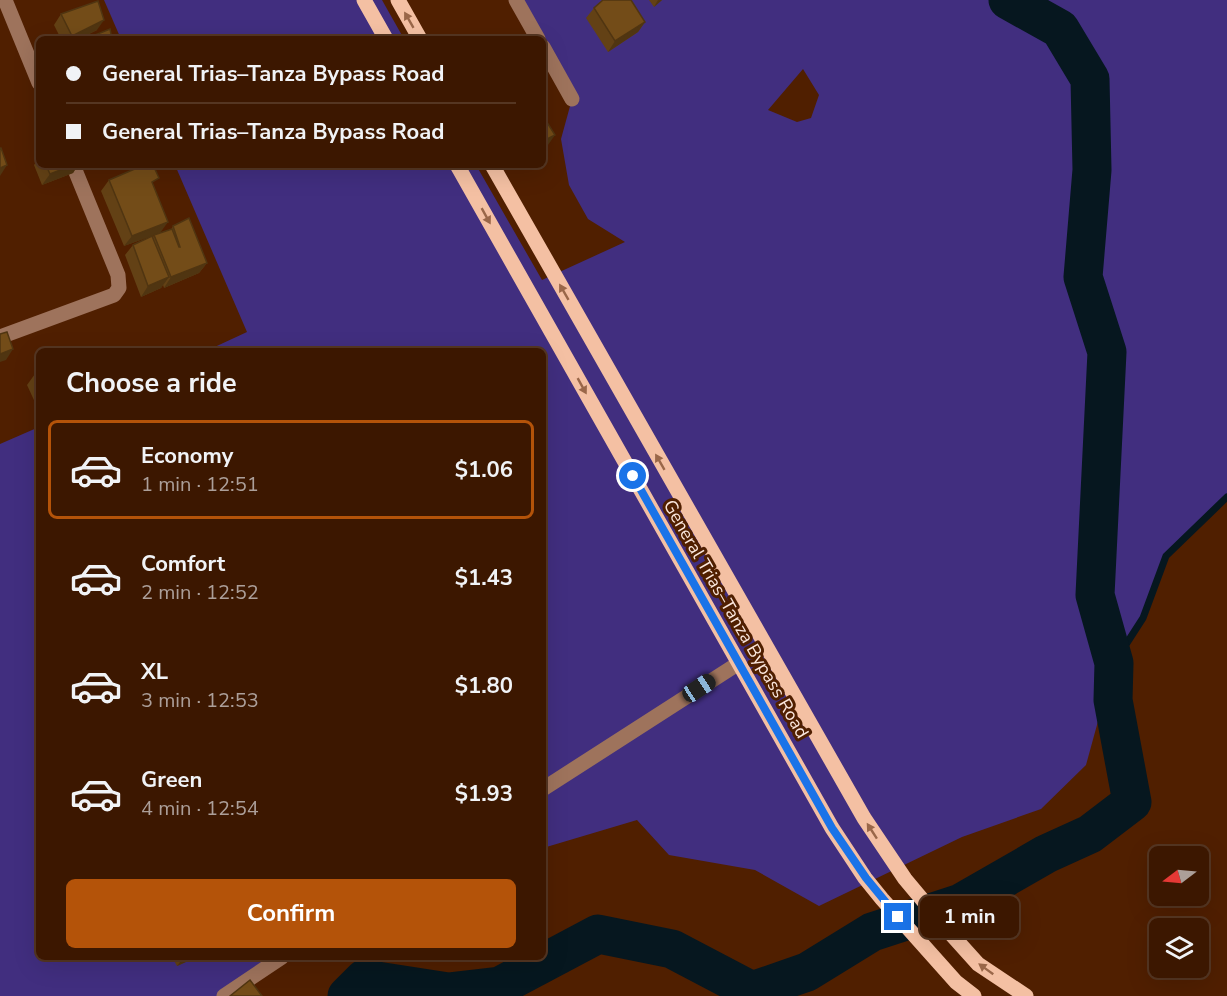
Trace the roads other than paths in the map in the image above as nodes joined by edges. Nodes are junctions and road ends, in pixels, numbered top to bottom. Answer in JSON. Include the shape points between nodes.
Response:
{"nodes":[{"id":1,"x":5,"y":0,"type":"edge"},
{"id":2,"x":364,"y":0,"type":"edge"},
{"id":3,"x":398,"y":0,"type":"edge"},
{"id":4,"x":516,"y":0,"type":"edge"},
{"id":5,"x":384,"y":36,"type":"edge"},
{"id":6,"x":418,"y":36,"type":"edge"},
{"id":7,"x":536,"y":36,"type":"edge"},
{"id":8,"x":546,"y":52,"type":"edge"},
{"id":9,"x":36,"y":76,"type":"edge"},
{"id":10,"x":572,"y":99,"type":"dead end"},
{"id":11,"x":74,"y":168,"type":"edge"},
{"id":12,"x":459,"y":168,"type":"edge"},
{"id":13,"x":494,"y":168,"type":"edge"},
{"id":14,"x":0,"y":337,"type":"edge"},
{"id":15,"x":739,"y":663,"type":"junction"},
{"id":16,"x":546,"y":787,"type":"edge"},
{"id":17,"x":278,"y":960,"type":"edge"},
{"id":18,"x":224,"y":996,"type":"edge"},
{"id":19,"x":974,"y":996,"type":"edge"},
{"id":20,"x":1026,"y":996,"type":"edge"}],
"edges":[{"from":1,"to":9,"type":"street"},
{"from":2,"to":5,"type":"main road"},
{"from":6,"to":3,"type":"main road","one_way":true},
{"from":4,"to":7,"type":"street"},
{"from":8,"to":10,"type":"street"},
{"from":11,"to":14,"type":"street","via":[[118,275],[119,288],[114,295]]},
{"from":12,"to":15,"type":"main road","name":"General Trias–Tanza Bypass Road","one_way":true},
{"from":20,"to":13,"type":"main road","name":"General Trias–Tanza Bypass Road","one_way":true,"via":[[978,964],[884,850]]},
{"from":15,"to":16,"type":"street"},
{"from":15,"to":19,"type":"main road","name":"General Trias–Tanza Bypass Road","via":[[860,870],[956,982]]},
{"from":17,"to":18,"type":"street"}]}
